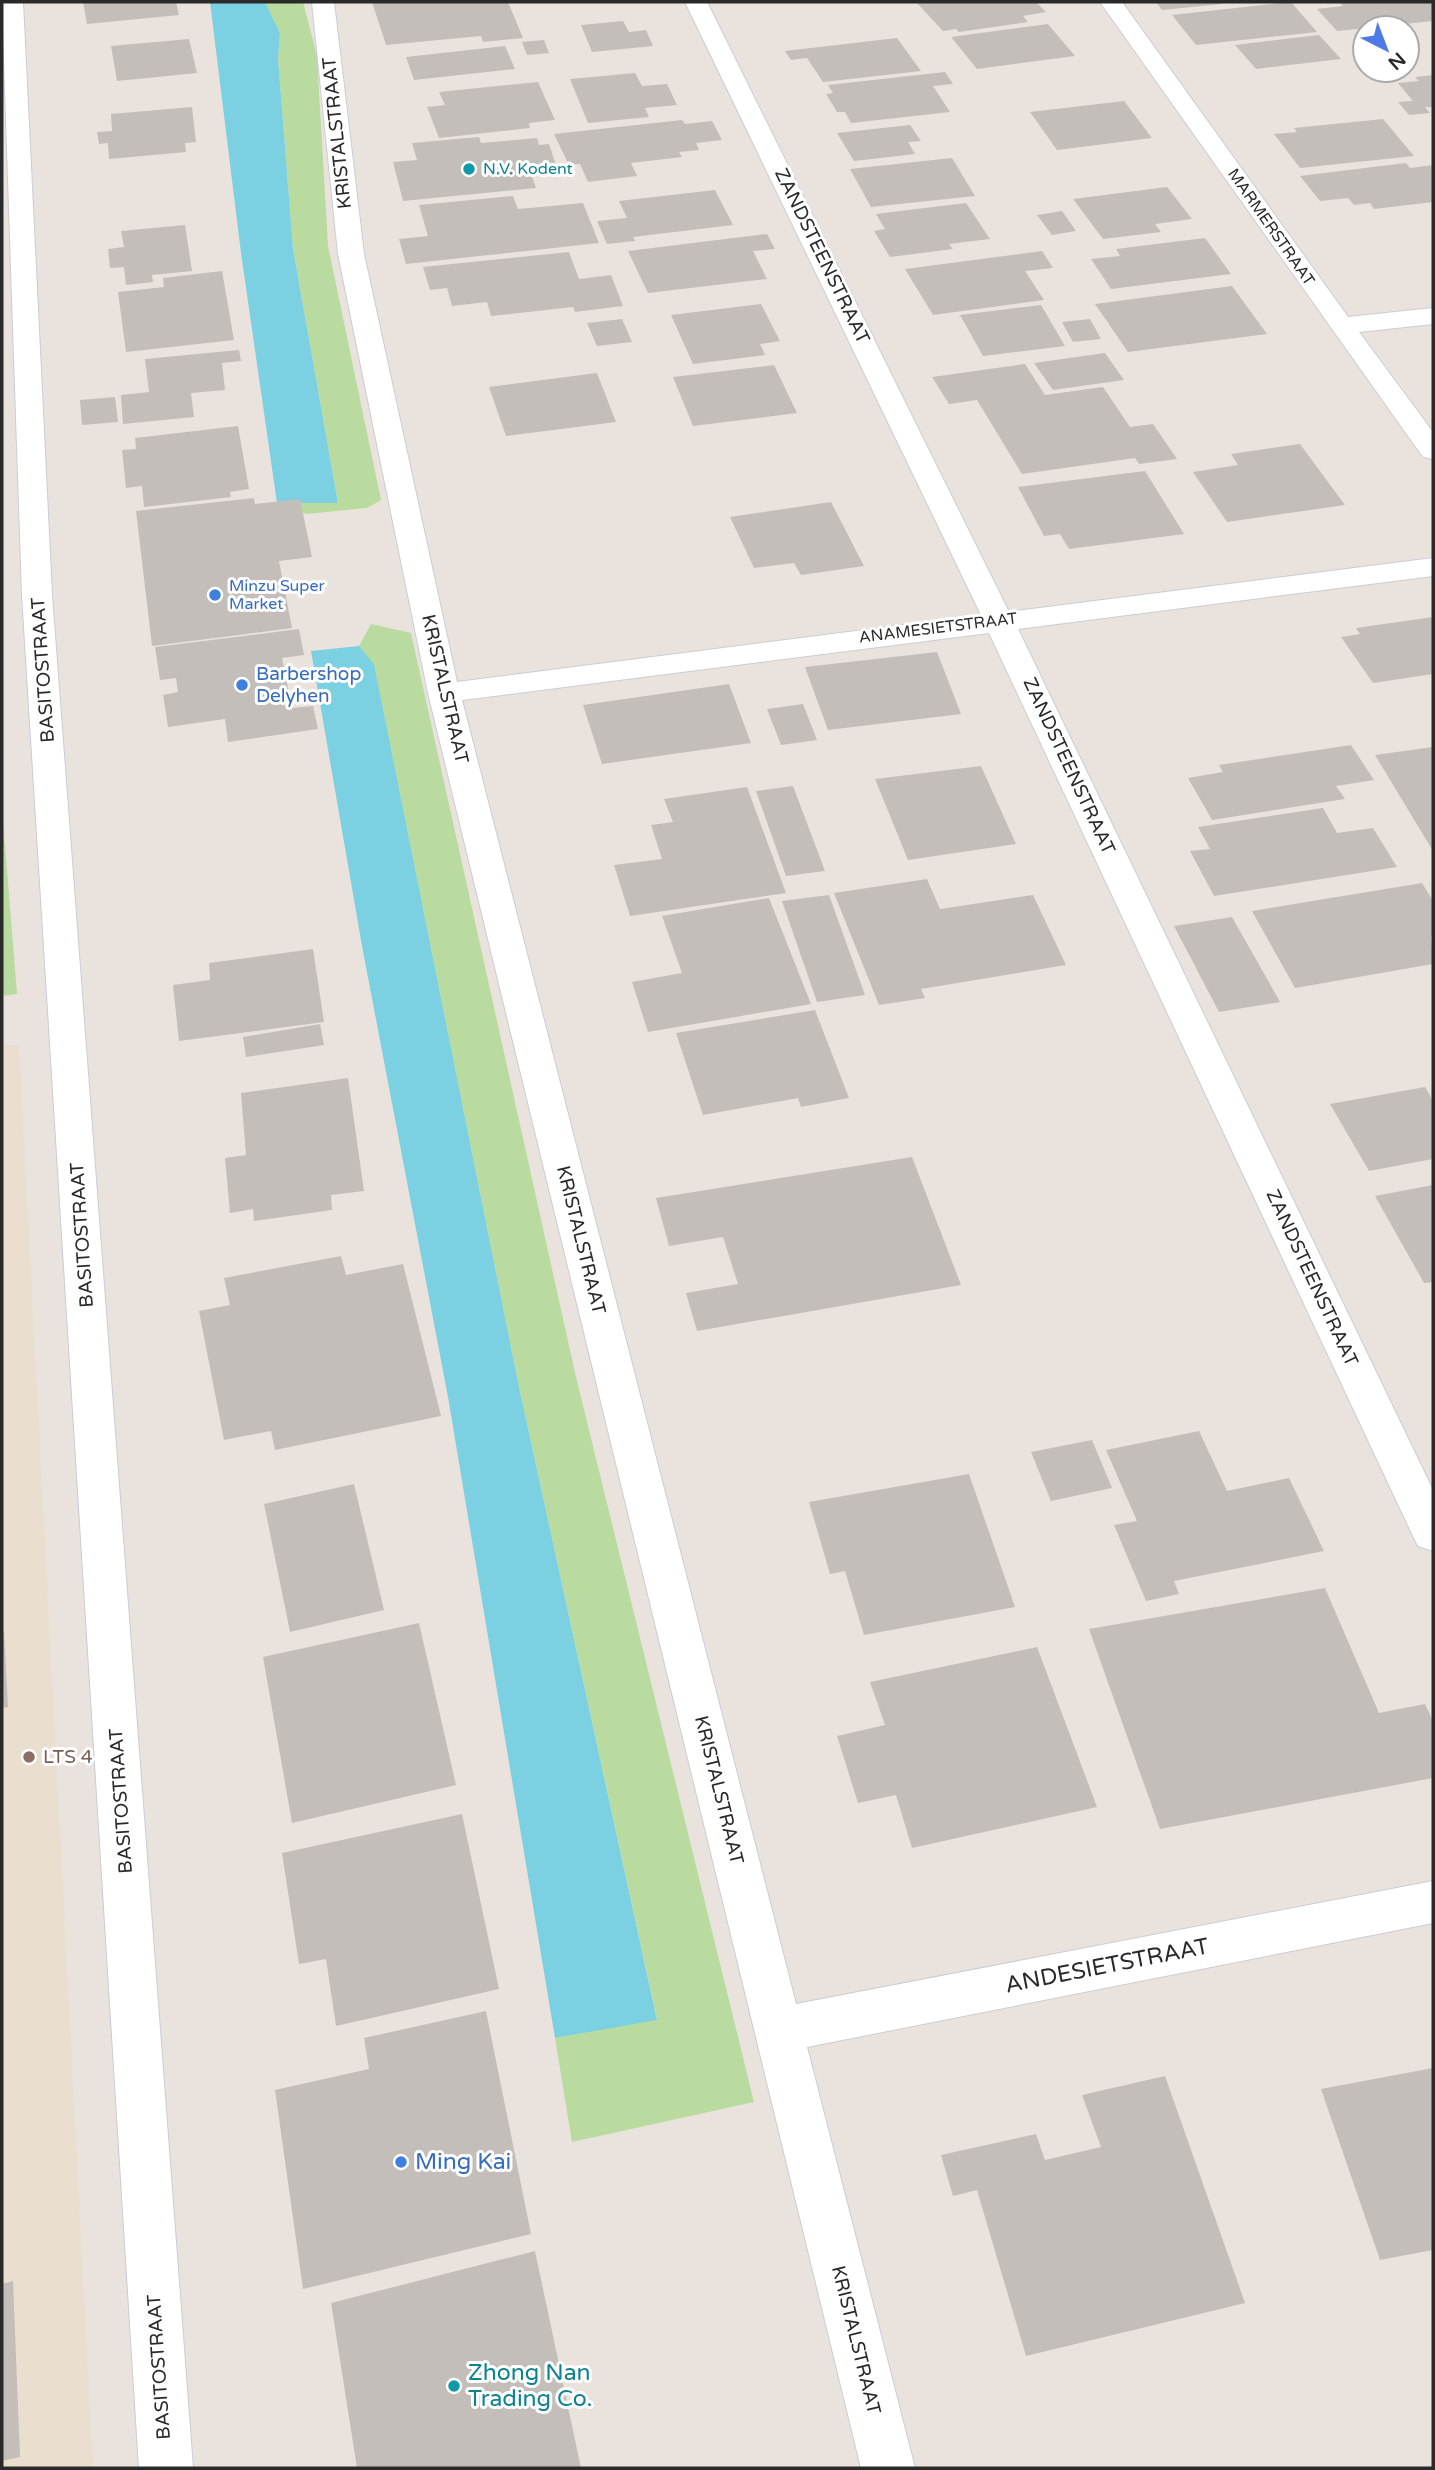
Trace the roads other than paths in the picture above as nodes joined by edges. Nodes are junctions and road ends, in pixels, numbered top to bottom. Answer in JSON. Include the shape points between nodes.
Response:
{"nodes":[{"id":1,"x":12,"y":2,"type":"edge"},
{"id":2,"x":323,"y":2,"type":"edge"},
{"id":3,"x":696,"y":2,"type":"edge"},
{"id":4,"x":1111,"y":2,"type":"edge"},
{"id":5,"x":9,"y":72,"type":"edge"},
{"id":6,"x":10,"y":149,"type":"edge"},
{"id":7,"x":13,"y":298,"type":"edge"},
{"id":8,"x":1433,"y":316,"type":"edge"},
{"id":9,"x":1341,"y":326,"type":"junction"},
{"id":10,"x":1433,"y":452,"type":"edge"},
{"id":11,"x":16,"y":481,"type":"edge"},
{"id":12,"x":1433,"y":566,"type":"edge"},
{"id":13,"x":1000,"y":620,"type":"junction"},
{"id":14,"x":444,"y":693,"type":"junction"},
{"id":15,"x":1433,"y":1535,"type":"edge"},
{"id":16,"x":1433,"y":1902,"type":"edge"},
{"id":17,"x":780,"y":2031,"type":"junction"},
{"id":18,"x":166,"y":2468,"type":"edge"},
{"id":19,"x":888,"y":2468,"type":"edge"}],
"edges":[{"from":1,"to":5,"type":"street","name":"BASITOSTRAAT"},
{"from":2,"to":14,"type":"street","name":"KRISTALSTRAAT","via":[[351,254]]},
{"from":3,"to":13,"type":"street","name":"ZANDSTEENSTRAAT"},
{"from":4,"to":9,"type":"street","name":"MARMERSTRAAT"},
{"from":5,"to":6,"type":"street","name":"BASITOSTRAAT"},
{"from":6,"to":7,"type":"street","name":"BASITOSTRAAT"},
{"from":7,"to":11,"type":"street","name":"BASITOSTRAAT"},
{"from":8,"to":9,"type":"street"},
{"from":9,"to":10,"type":"street","name":"MARMERSTRAAT"},
{"from":11,"to":18,"type":"street","name":"BASITOSTRAAT"},
{"from":12,"to":13,"type":"street","name":"ANAMESIETSTRAAT"},
{"from":13,"to":14,"type":"street","name":"ANAMESIETSTRAAT"},
{"from":13,"to":15,"type":"street","name":"ZANDSTEENSTRAAT"},
{"from":14,"to":17,"type":"street","name":"KRISTALSTRAAT"},
{"from":16,"to":17,"type":"street","name":"ANDESIETSTRAAT"},
{"from":17,"to":19,"type":"street","name":"KRISTALSTRAAT"}]}
